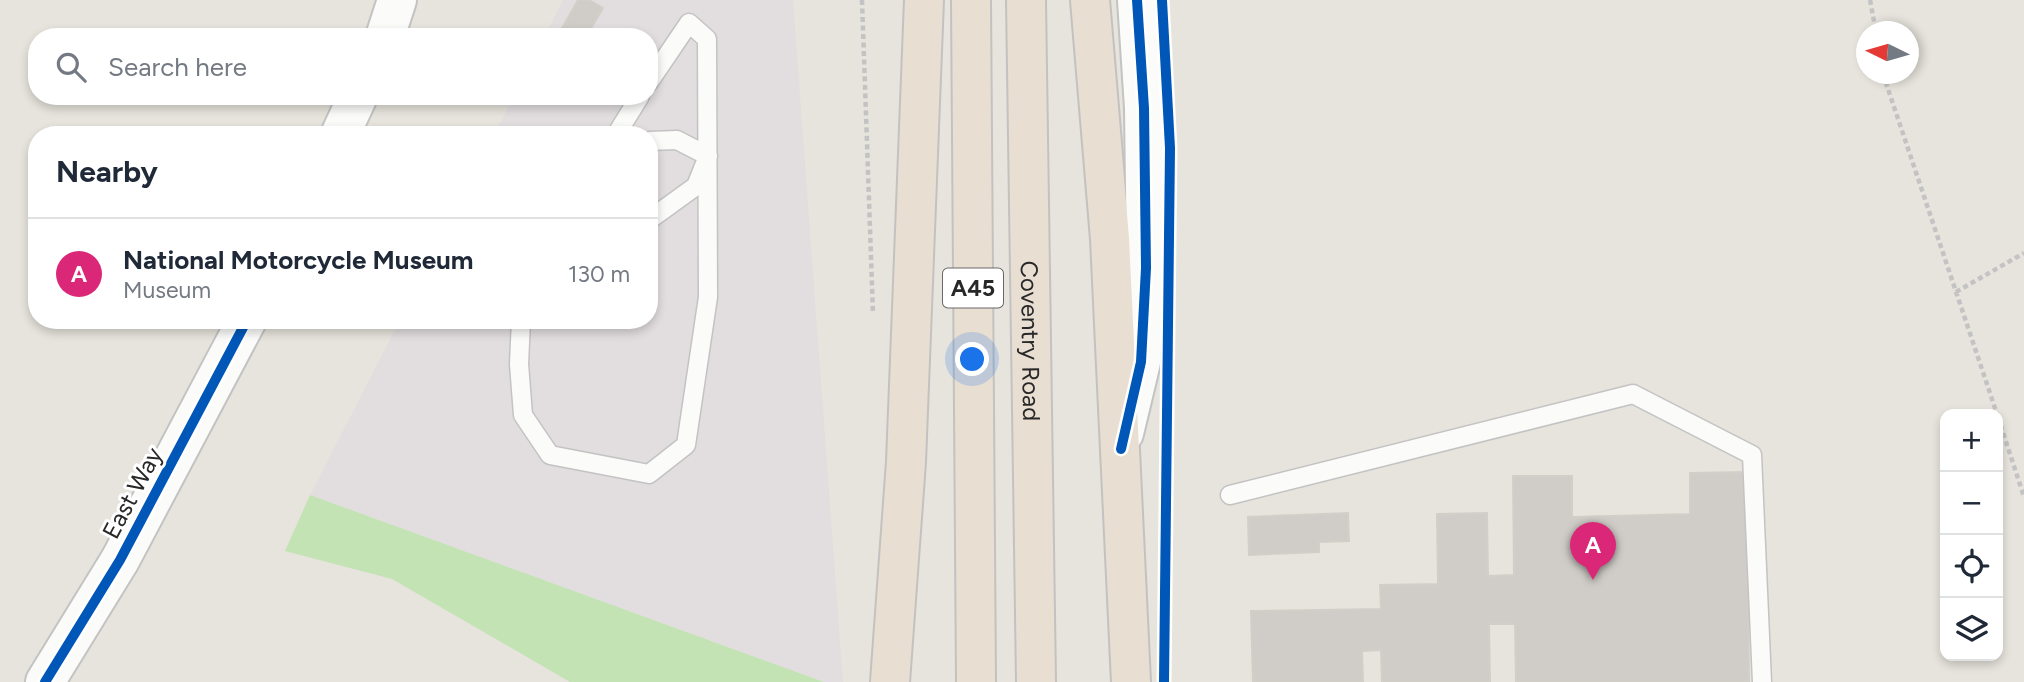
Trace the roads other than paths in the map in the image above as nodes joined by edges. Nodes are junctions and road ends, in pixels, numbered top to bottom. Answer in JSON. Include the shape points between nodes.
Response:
{"nodes":[{"id":1,"x":397,"y":0,"type":"edge"},
{"id":2,"x":924,"y":0,"type":"edge"},
{"id":3,"x":971,"y":0,"type":"edge"},
{"id":4,"x":1026,"y":0,"type":"edge"},
{"id":5,"x":1090,"y":0,"type":"edge"},
{"id":6,"x":1137,"y":0,"type":"edge"},
{"id":7,"x":388,"y":28,"type":"edge"},
{"id":8,"x":658,"y":69,"type":"edge"},
{"id":9,"x":354,"y":105,"type":"edge"},
{"id":10,"x":634,"y":105,"type":"edge"},
{"id":11,"x":344,"y":126,"type":"edge"},
{"id":12,"x":622,"y":126,"type":"edge"},
{"id":13,"x":658,"y":141,"type":"edge"},
{"id":14,"x":708,"y":156,"type":"junction"},
{"id":15,"x":658,"y":213,"type":"edge"},
{"id":16,"x":242,"y":329,"type":"edge"},
{"id":17,"x":521,"y":329,"type":"edge"},
{"id":18,"x":1121,"y":449,"type":"junction"},
{"id":19,"x":1230,"y":495,"type":"dead end"},
{"id":20,"x":893,"y":623,"type":"junction"},
{"id":21,"x":46,"y":682,"type":"edge"},
{"id":22,"x":862,"y":682,"type":"edge"},
{"id":23,"x":890,"y":682,"type":"edge"},
{"id":24,"x":976,"y":682,"type":"edge"},
{"id":25,"x":1036,"y":682,"type":"edge"},
{"id":26,"x":1131,"y":682,"type":"edge"},
{"id":27,"x":1762,"y":682,"type":"edge"}],
"edges":[{"from":1,"to":7,"type":"street"},
{"from":2,"to":20,"type":"highway","via":[[906,462]]},
{"from":3,"to":24,"type":"highway","number":"A45"},
{"from":4,"to":25,"type":"highway","name":"Coventry Road","number":"A45"},
{"from":5,"to":18,"type":"highway"},
{"from":6,"to":18,"type":"street","via":[[1146,268],[1140,362]]},
{"from":8,"to":14,"type":"lane","via":[[689,23],[707,39]]},
{"from":9,"to":11,"type":"street"},
{"from":10,"to":12,"type":"lane"},
{"from":13,"to":14,"type":"lane","via":[[677,140]]},
{"from":14,"to":15,"type":"lane","via":[[696,186]]},
{"from":14,"to":17,"type":"lane","via":[[708,297],[686,445],[649,474],[550,455],[523,415]]},
{"from":16,"to":21,"type":"street","name":"East Way","via":[[120,560]]},
{"from":18,"to":26,"type":"highway"},
{"from":19,"to":27,"type":"lane","via":[[1633,394],[1752,455]]},
{"from":20,"to":22,"type":"highway"},
{"from":20,"to":23,"type":"highway"}]}
